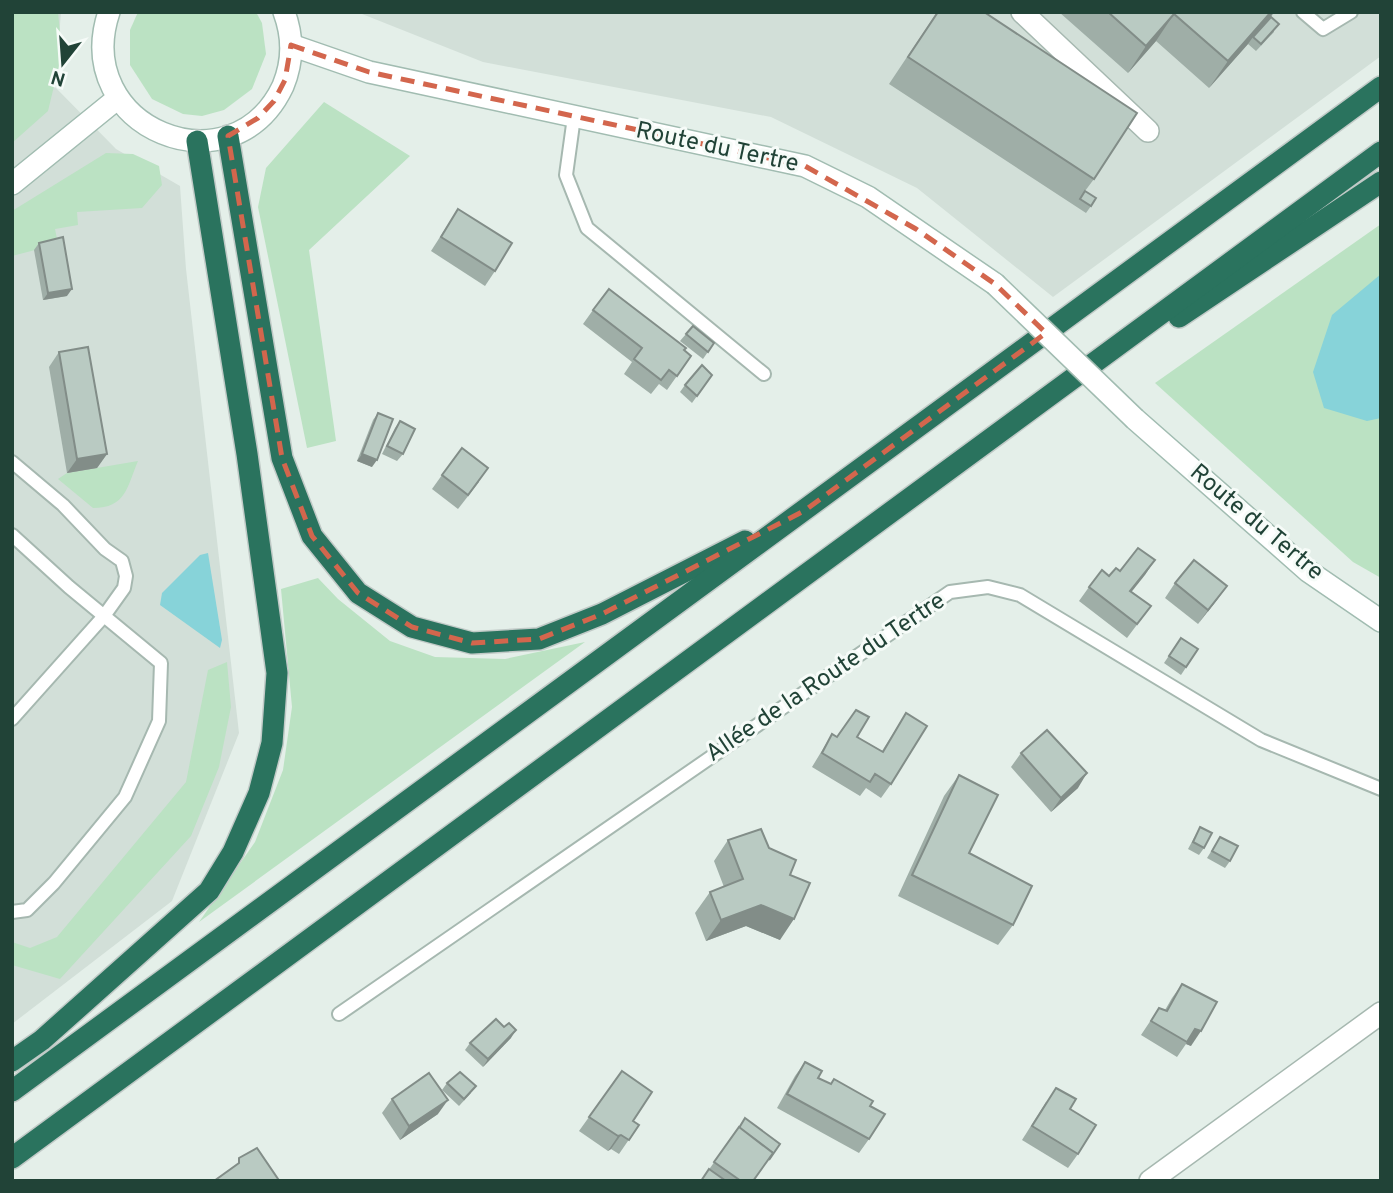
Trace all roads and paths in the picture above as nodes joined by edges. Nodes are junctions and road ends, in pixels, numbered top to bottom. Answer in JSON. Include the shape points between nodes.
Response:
{"nodes":[{"id":1,"x":109,"y":12,"type":"edge"},
{"id":2,"x":284,"y":12,"type":"edge"},
{"id":3,"x":1022,"y":12,"type":"edge"},
{"id":4,"x":1303,"y":12,"type":"edge"},
{"id":5,"x":1351,"y":12,"type":"edge"},
{"id":6,"x":291,"y":45,"type":"junction"},
{"id":7,"x":1381,"y":87,"type":"edge"},
{"id":8,"x":118,"y":98,"type":"junction"},
{"id":9,"x":574,"y":117,"type":"junction"},
{"id":10,"x":1148,"y":131,"type":"dead end"},
{"id":11,"x":228,"y":136,"type":"junction"},
{"id":12,"x":197,"y":141,"type":"junction"},
{"id":13,"x":1381,"y":152,"type":"edge"},
{"id":14,"x":1381,"y":182,"type":"edge"},
{"id":15,"x":12,"y":184,"type":"edge"},
{"id":16,"x":764,"y":374,"type":"dead end"},
{"id":17,"x":12,"y":463,"type":"edge"},
{"id":18,"x":920,"y":491,"type":"junction"},
{"id":19,"x":804,"y":511,"type":"junction"},
{"id":20,"x":12,"y":535,"type":"edge"},
{"id":21,"x":104,"y":616,"type":"junction"},
{"id":22,"x":1381,"y":621,"type":"edge"},
{"id":23,"x":12,"y":719,"type":"edge"},
{"id":24,"x":1381,"y":789,"type":"edge"},
{"id":25,"x":12,"y":912,"type":"edge"},
{"id":26,"x":1381,"y":1013,"type":"edge"},
{"id":27,"x":339,"y":1014,"type":"dead end"},
{"id":28,"x":12,"y":1061,"type":"edge"},
{"id":29,"x":12,"y":1091,"type":"edge"},
{"id":30,"x":12,"y":1158,"type":"edge"},
{"id":31,"x":1150,"y":1181,"type":"edge"}],
"edges":[{"from":1,"to":8,"type":"street","via":[[103,56]]},
{"from":2,"to":6,"type":"street"},
{"from":3,"to":10,"type":"street"},
{"from":4,"to":5,"type":"lane","via":[[1323,29]]},
{"from":6,"to":9,"type":"street","name":"Route du Tertre","via":[[369,72]]},
{"from":6,"to":11,"type":"street","via":[[285,80],[274,101],[249,125]]},
{"from":7,"to":19,"type":"highway"},
{"from":8,"to":12,"type":"street","via":[[152,130]]},
{"from":8,"to":15,"type":"street"},
{"from":9,"to":16,"type":"lane","via":[[566,176],[587,228]]},
{"from":9,"to":22,"type":"street","name":"Route du Tertre","bridge":true,"via":[[805,166],[868,197],[995,284],[1135,419],[1308,571]]},
{"from":11,"to":12,"type":"street"},
{"from":11,"to":19,"type":"highway","via":[[282,458],[312,536],[358,593],[411,628],[472,643],[539,639],[602,614]]},
{"from":12,"to":28,"type":"highway","via":[[277,674],[272,743],[259,793],[233,852],[209,891],[43,1040]]},
{"from":13,"to":18,"type":"highway"},
{"from":14,"to":18,"type":"highway"},
{"from":17,"to":21,"type":"lane","via":[[122,561],[124,588]]},
{"from":18,"to":30,"type":"highway"},
{"from":19,"to":29,"type":"highway"},
{"from":20,"to":21,"type":"lane"},
{"from":21,"to":23,"type":"lane"},
{"from":21,"to":25,"type":"lane","via":[[161,663],[159,721],[125,797],[54,883],[27,910]]},
{"from":24,"to":27,"type":"lane","name":"Allée de la Route du Tertre","via":[[1261,740],[1020,595],[988,587],[950,592]]},
{"from":26,"to":31,"type":"street"}]}
